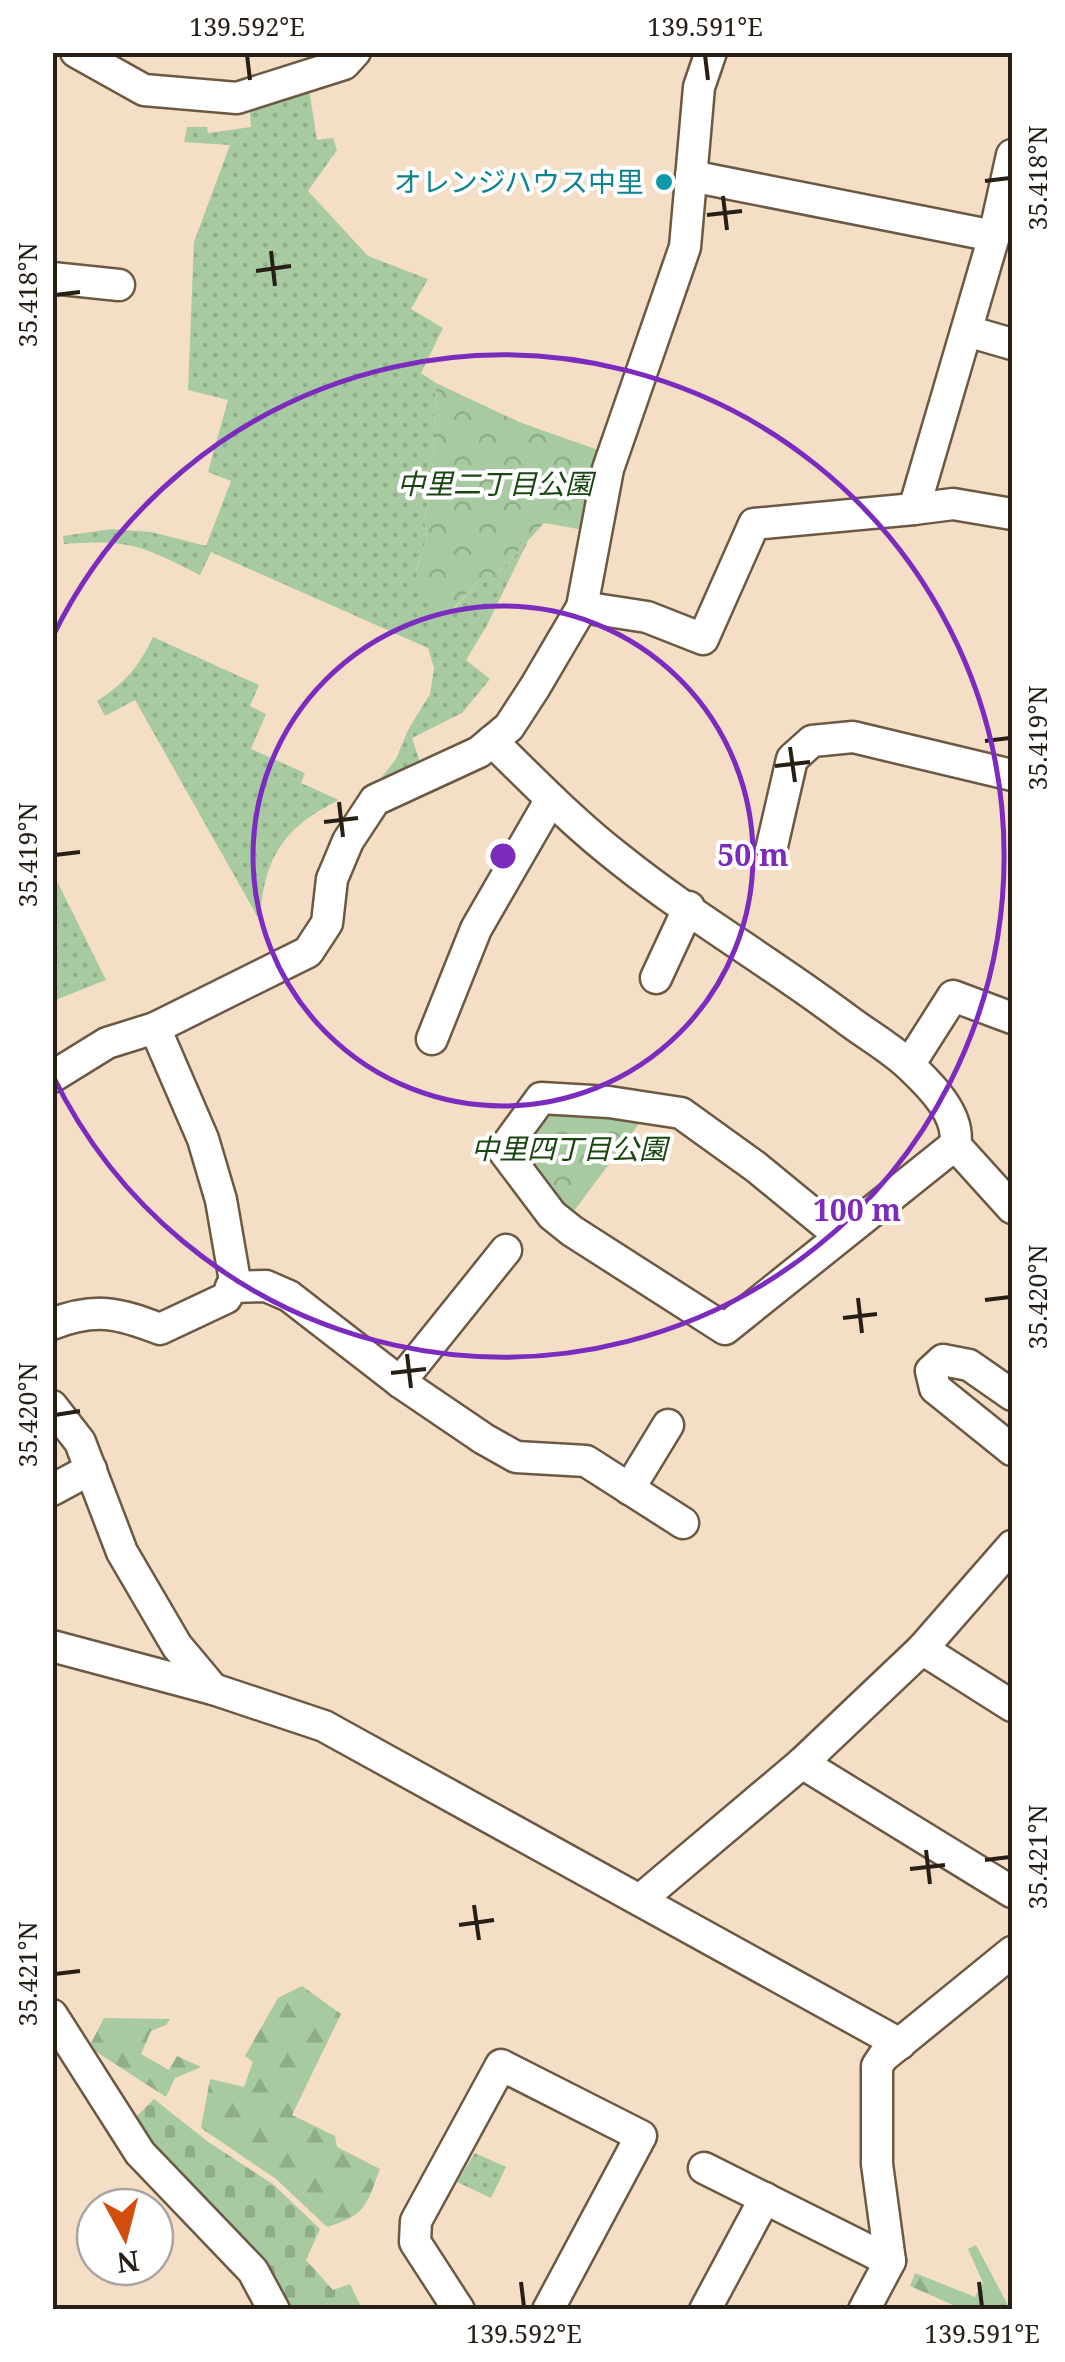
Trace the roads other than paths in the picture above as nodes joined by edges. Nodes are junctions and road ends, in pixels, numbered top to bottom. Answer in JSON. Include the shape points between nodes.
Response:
{"nodes":[{"id":1,"x":76,"y":52,"type":"edge"},
{"id":2,"x":355,"y":52,"type":"edge"},
{"id":3,"x":710,"y":52,"type":"edge"},
{"id":4,"x":1012,"y":155,"type":"edge"},
{"id":5,"x":691,"y":176,"type":"junction"},
{"id":6,"x":994,"y":236,"type":"junction"},
{"id":7,"x":52,"y":278,"type":"edge"},
{"id":8,"x":119,"y":285,"type":"dead end"},
{"id":9,"x":967,"y":331,"type":"junction"},
{"id":10,"x":1012,"y":344,"type":"edge"},
{"id":11,"x":914,"y":509,"type":"junction"},
{"id":12,"x":1012,"y":514,"type":"edge"},
{"id":13,"x":582,"y":606,"type":"junction"},
{"id":14,"x":492,"y":741,"type":"junction"},
{"id":15,"x":1012,"y":775,"type":"edge"},
{"id":16,"x":551,"y":799,"type":"junction"},
{"id":17,"x":772,"y":846,"type":"dead end"},
{"id":18,"x":688,"y":908,"type":"junction"},
{"id":19,"x":656,"y":978,"type":"dead end"},
{"id":20,"x":1012,"y":1018,"type":"edge"},
{"id":21,"x":156,"y":1028,"type":"junction"},
{"id":22,"x":432,"y":1039,"type":"dead end"},
{"id":23,"x":910,"y":1065,"type":"junction"},
{"id":24,"x":52,"y":1077,"type":"edge"},
{"id":25,"x":954,"y":1144,"type":"junction"},
{"id":26,"x":1012,"y":1208,"type":"edge"},
{"id":27,"x":840,"y":1236,"type":"junction"},
{"id":28,"x":506,"y":1250,"type":"dead end"},
{"id":29,"x":231,"y":1287,"type":"junction"},
{"id":30,"x":52,"y":1324,"type":"edge"},
{"id":31,"x":400,"y":1382,"type":"junction"},
{"id":32,"x":1012,"y":1395,"type":"edge"},
{"id":33,"x":52,"y":1406,"type":"edge"},
{"id":34,"x":668,"y":1426,"type":"dead end"},
{"id":35,"x":1012,"y":1450,"type":"edge"},
{"id":36,"x":91,"y":1469,"type":"junction"},
{"id":37,"x":630,"y":1489,"type":"junction"},
{"id":38,"x":52,"y":1490,"type":"edge"},
{"id":39,"x":684,"y":1522,"type":"dead end"},
{"id":40,"x":1012,"y":1546,"type":"edge"},
{"id":41,"x":52,"y":1646,"type":"edge"},
{"id":42,"x":922,"y":1650,"type":"junction"},
{"id":43,"x":213,"y":1689,"type":"junction"},
{"id":44,"x":1012,"y":1706,"type":"edge"},
{"id":45,"x":802,"y":1763,"type":"junction"},
{"id":46,"x":1012,"y":1892,"type":"edge"},
{"id":47,"x":641,"y":1899,"type":"junction"},
{"id":48,"x":1012,"y":1952,"type":"edge"},
{"id":49,"x":52,"y":2015,"type":"edge"},
{"id":50,"x":900,"y":2044,"type":"junction"},
{"id":51,"x":704,"y":2168,"type":"dead end"},
{"id":52,"x":764,"y":2198,"type":"junction"},
{"id":53,"x":890,"y":2260,"type":"junction"},
{"id":54,"x":274,"y":2310,"type":"edge"},
{"id":55,"x":459,"y":2310,"type":"edge"},
{"id":56,"x":548,"y":2310,"type":"edge"},
{"id":57,"x":705,"y":2310,"type":"edge"},
{"id":58,"x":864,"y":2310,"type":"edge"}],
"edges":[{"from":1,"to":2,"type":"street","via":[[144,90],[237,98],[344,64]]},
{"from":3,"to":5,"type":"street","via":[[699,87]]},
{"from":4,"to":6,"type":"street"},
{"from":5,"to":6,"type":"street"},
{"from":5,"to":13,"type":"street","via":[[685,248],[608,468]]},
{"from":6,"to":9,"type":"street"},
{"from":7,"to":8,"type":"street"},
{"from":9,"to":10,"type":"street"},
{"from":9,"to":11,"type":"street"},
{"from":11,"to":12,"type":"street","via":[[953,504]]},
{"from":11,"to":13,"type":"street","via":[[754,524],[703,639],[647,617]]},
{"from":13,"to":14,"type":"street","via":[[509,727]]},
{"from":14,"to":16,"type":"street"},
{"from":14,"to":21,"type":"street","via":[[375,800],[348,841],[332,879],[327,923],[308,952]]},
{"from":15,"to":17,"type":"street","via":[[853,737],[812,741],[792,759]]},
{"from":16,"to":18,"type":"street"},
{"from":16,"to":22,"type":"street","via":[[476,929]]},
{"from":18,"to":19,"type":"street"},
{"from":18,"to":23,"type":"street"},
{"from":20,"to":23,"type":"street","via":[[953,996]]},
{"from":21,"to":24,"type":"street","via":[[107,1043]]},
{"from":21,"to":29,"type":"street","via":[[204,1139],[221,1200]]},
{"from":23,"to":25,"type":"street","via":[[952,1118]]},
{"from":25,"to":26,"type":"street"},
{"from":25,"to":27,"type":"street"},
{"from":27,"to":27,"type":"street","via":[[725,1329],[552,1215],[504,1150],[541,1098],[681,1113]]},
{"from":28,"to":31,"type":"street"},
{"from":29,"to":30,"type":"street","via":[[226,1298],[160,1330],[122,1314],[81,1313]]},
{"from":29,"to":31,"type":"street","via":[[266,1286],[289,1296]]},
{"from":31,"to":37,"type":"street","via":[[516,1457],[586,1461]]},
{"from":32,"to":35,"type":"street","via":[[969,1365],[943,1360],[931,1371],[935,1388]]},
{"from":33,"to":36,"type":"street"},
{"from":34,"to":37,"type":"street"},
{"from":36,"to":38,"type":"street"},
{"from":36,"to":43,"type":"street","via":[[122,1552],[177,1646]]},
{"from":37,"to":39,"type":"street"},
{"from":40,"to":42,"type":"street"},
{"from":41,"to":43,"type":"street"},
{"from":42,"to":44,"type":"street"},
{"from":42,"to":45,"type":"street"},
{"from":43,"to":47,"type":"street","via":[[324,1726]]},
{"from":45,"to":46,"type":"street"},
{"from":45,"to":47,"type":"street"},
{"from":47,"to":50,"type":"street"},
{"from":48,"to":50,"type":"street"},
{"from":49,"to":54,"type":"street","via":[[140,2154],[252,2270]]},
{"from":50,"to":53,"type":"street","via":[[878,2066],[877,2164]]},
{"from":51,"to":52,"type":"street"},
{"from":52,"to":53,"type":"street"},
{"from":52,"to":57,"type":"street"},
{"from":53,"to":58,"type":"street"},
{"from":55,"to":56,"type":"street","via":[[415,2242],[416,2222],[501,2066],[640,2136]]}]}
